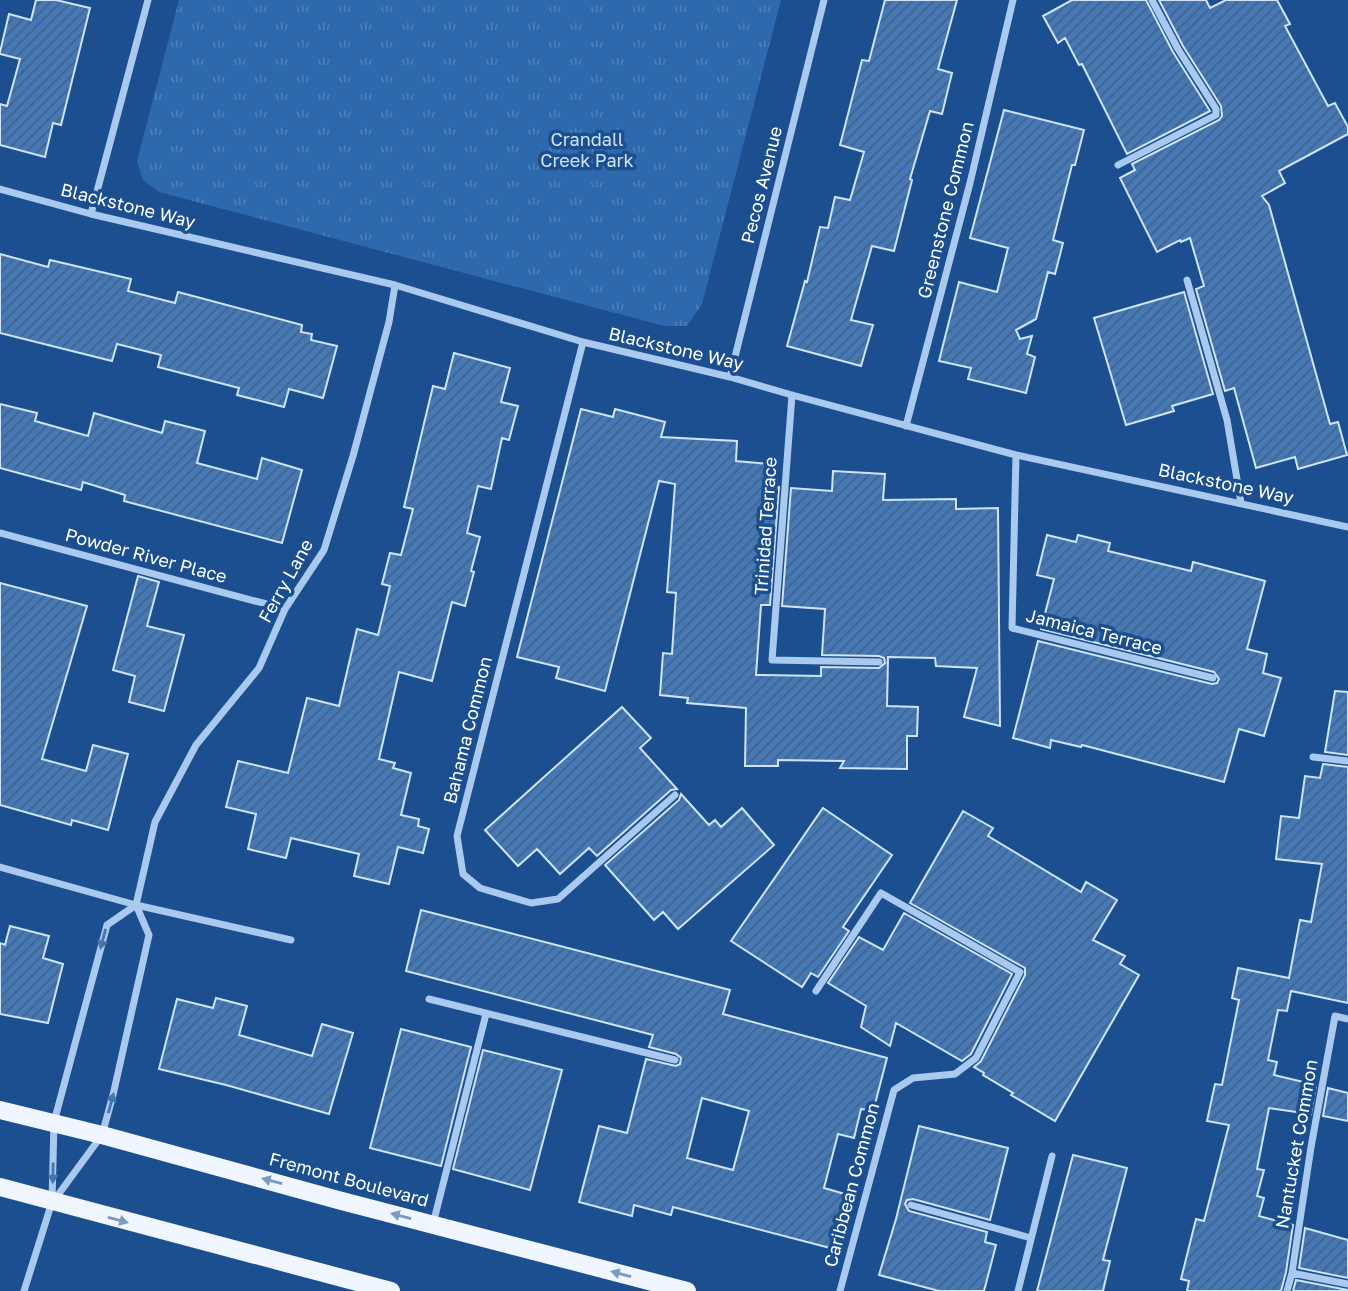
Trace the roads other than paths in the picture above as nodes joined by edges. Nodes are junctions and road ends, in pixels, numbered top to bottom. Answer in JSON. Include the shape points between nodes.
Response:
{"nodes":[{"id":1,"x":148,"y":0,"type":"edge"},
{"id":2,"x":824,"y":0,"type":"edge"},
{"id":3,"x":1013,"y":0,"type":"edge"},
{"id":4,"x":1152,"y":0,"type":"edge"},
{"id":5,"x":1118,"y":165,"type":"dead end"},
{"id":6,"x":0,"y":189,"type":"edge"},
{"id":7,"x":91,"y":214,"type":"junction"},
{"id":8,"x":1187,"y":279,"type":"dead end"},
{"id":9,"x":395,"y":285,"type":"junction"},
{"id":10,"x":583,"y":342,"type":"junction"},
{"id":11,"x":730,"y":377,"type":"junction"},
{"id":12,"x":792,"y":396,"type":"junction"},
{"id":13,"x":906,"y":426,"type":"junction"},
{"id":14,"x":1016,"y":454,"type":"junction"},
{"id":15,"x":1241,"y":503,"type":"junction"},
{"id":16,"x":1348,"y":527,"type":"edge"},
{"id":17,"x":0,"y":533,"type":"edge"},
{"id":18,"x":285,"y":609,"type":"junction"},
{"id":19,"x":879,"y":662,"type":"dead end"},
{"id":20,"x":1213,"y":678,"type":"dead end"},
{"id":21,"x":1312,"y":757,"type":"dead end"},
{"id":22,"x":1348,"y":761,"type":"edge"},
{"id":23,"x":675,"y":795,"type":"dead end"},
{"id":24,"x":0,"y":867,"type":"edge"},
{"id":25,"x":136,"y":905,"type":"junction"},
{"id":26,"x":291,"y":940,"type":"dead end"},
{"id":27,"x":816,"y":991,"type":"dead end"},
{"id":28,"x":429,"y":999,"type":"dead end"},
{"id":29,"x":486,"y":1014,"type":"junction"},
{"id":30,"x":1348,"y":1019,"type":"edge"},
{"id":31,"x":675,"y":1060,"type":"dead end"},
{"id":32,"x":0,"y":1110,"type":"edge"},
{"id":33,"x":54,"y":1122,"type":"junction"},
{"id":34,"x":102,"y":1135,"type":"junction"},
{"id":35,"x":1052,"y":1156,"type":"dead end"},
{"id":36,"x":0,"y":1187,"type":"edge"},
{"id":37,"x":52,"y":1202,"type":"junction"},
{"id":38,"x":911,"y":1205,"type":"dead end"},
{"id":39,"x":433,"y":1224,"type":"junction"},
{"id":40,"x":1031,"y":1238,"type":"junction"},
{"id":41,"x":1292,"y":1273,"type":"junction"},
{"id":42,"x":1348,"y":1284,"type":"edge"},
{"id":43,"x":24,"y":1291,"type":"edge"},
{"id":44,"x":391,"y":1291,"type":"edge"},
{"id":45,"x":687,"y":1291,"type":"edge"},
{"id":46,"x":840,"y":1291,"type":"edge"},
{"id":47,"x":1017,"y":1291,"type":"edge"},
{"id":48,"x":1287,"y":1291,"type":"edge"}],
"edges":[{"from":1,"to":7,"type":"street"},
{"from":2,"to":11,"type":"street","name":"Pecos Avenue"},
{"from":3,"to":13,"type":"street","name":"Greenstone Common"},
{"from":4,"to":5,"type":"street","via":[[1216,115]]},
{"from":6,"to":7,"type":"street","name":"Blackstone Way"},
{"from":7,"to":9,"type":"street","name":"Blackstone Way"},
{"from":8,"to":15,"type":"street","via":[[1227,420]]},
{"from":9,"to":10,"type":"street","name":"Blackstone Way"},
{"from":9,"to":18,"type":"street","name":"Ferry Lane","via":[[370,392],[324,550]]},
{"from":10,"to":11,"type":"street","name":"Blackstone Way"},
{"from":10,"to":23,"type":"street","name":"Bahama Common","via":[[457,836],[463,874],[480,888],[531,903],[558,899]]},
{"from":11,"to":12,"type":"street","name":"Blackstone Way"},
{"from":12,"to":13,"type":"street","name":"Blackstone Way"},
{"from":12,"to":19,"type":"street","name":"Trinidad Terrace","via":[[772,660]]},
{"from":13,"to":14,"type":"street","name":"Blackstone Way"},
{"from":14,"to":15,"type":"street","name":"Blackstone Way"},
{"from":14,"to":20,"type":"street","name":"Jamaica Terrace","via":[[1012,628]]},
{"from":15,"to":16,"type":"street","name":"Blackstone Way"},
{"from":17,"to":18,"type":"street","name":"Powder River Place"},
{"from":18,"to":25,"type":"street","name":"Ferry Lane","via":[[259,668],[196,745],[155,822]]},
{"from":21,"to":22,"type":"street"},
{"from":24,"to":25,"type":"street"},
{"from":25,"to":26,"type":"street"},
{"from":25,"to":33,"type":"street","one_way":true,"via":[[107,925]]},
{"from":34,"to":25,"type":"street","one_way":true,"via":[[149,935]]},
{"from":27,"to":46,"type":"street","name":"Caribbean Common","via":[[881,893],[1020,972],[976,1058],[955,1074],[913,1078],[894,1090]]},
{"from":28,"to":29,"type":"street"},
{"from":29,"to":31,"type":"street"},
{"from":29,"to":39,"type":"street"},
{"from":30,"to":41,"type":"street","name":"Nantucket Common","via":[[1335,1016]]},
{"from":32,"to":33,"type":"main road","name":"Fremont Boulevard"},
{"from":33,"to":34,"type":"main road","name":"Fremont Boulevard"},
{"from":33,"to":37,"type":"street","one_way":true},
{"from":34,"to":37,"type":"street"},
{"from":39,"to":34,"type":"main road","name":"Fremont Boulevard","one_way":true},
{"from":35,"to":40,"type":"street"},
{"from":36,"to":37,"type":"main road"},
{"from":37,"to":43,"type":"street"},
{"from":37,"to":44,"type":"main road","one_way":true},
{"from":38,"to":40,"type":"street"},
{"from":45,"to":39,"type":"main road","name":"Fremont Boulevard","one_way":true},
{"from":40,"to":47,"type":"street"},
{"from":41,"to":42,"type":"street"},
{"from":41,"to":48,"type":"street","name":"Nantucket Common"}]}
